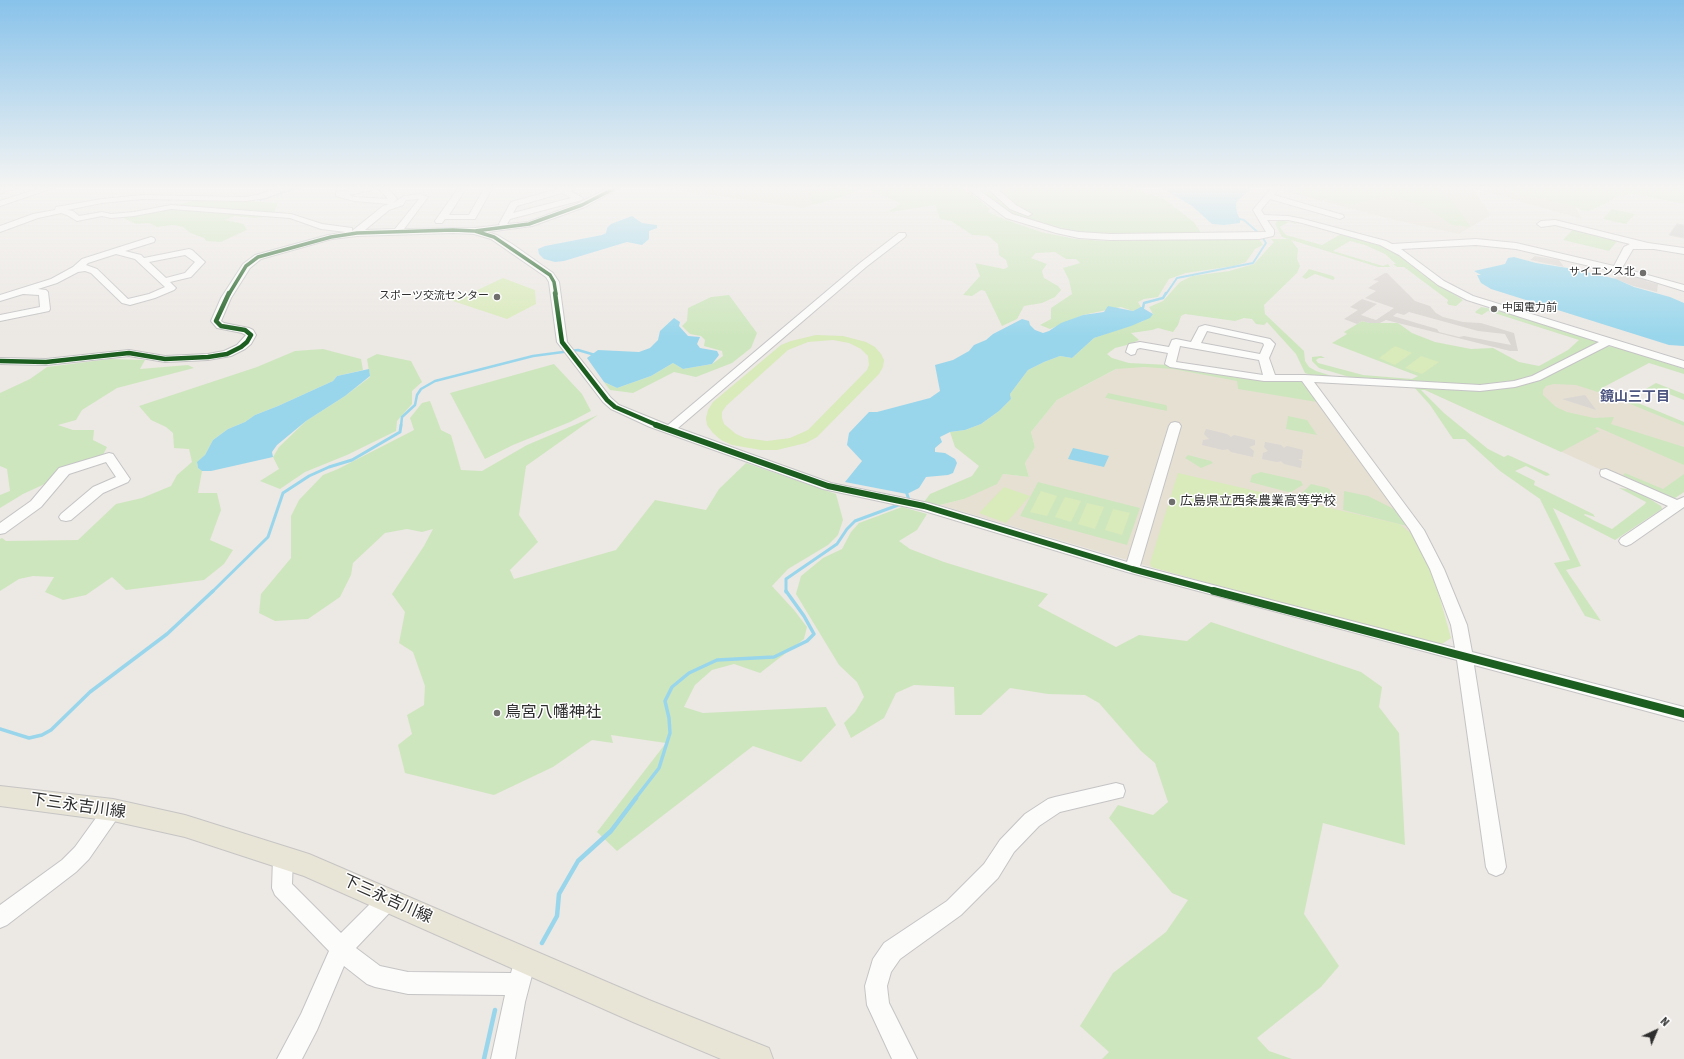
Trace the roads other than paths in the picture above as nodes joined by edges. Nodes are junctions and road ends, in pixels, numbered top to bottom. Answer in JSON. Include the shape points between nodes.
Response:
{"nodes":[{"id":1,"x":337,"y":236,"type":"edge"},
{"id":2,"x":492,"y":236,"type":"edge"},
{"id":3,"x":900,"y":236,"type":"edge"},
{"id":4,"x":1101,"y":236,"type":"edge"},
{"id":5,"x":1155,"y":236,"type":"edge"},
{"id":6,"x":1355,"y":236,"type":"edge"},
{"id":7,"x":1611,"y":236,"type":"edge"},
{"id":8,"x":151,"y":240,"type":"dead end"},
{"id":9,"x":1644,"y":245,"type":"junction"},
{"id":10,"x":1391,"y":247,"type":"junction"},
{"id":11,"x":1684,"y":251,"type":"edge"},
{"id":12,"x":118,"y":252,"type":"junction"},
{"id":13,"x":142,"y":261,"type":"junction"},
{"id":14,"x":76,"y":269,"type":"junction"},
{"id":15,"x":1617,"y":269,"type":"junction"},
{"id":16,"x":164,"y":282,"type":"junction"},
{"id":17,"x":1684,"y":288,"type":"edge"},
{"id":18,"x":22,"y":291,"type":"junction"},
{"id":19,"x":1,"y":297,"type":"edge"},
{"id":20,"x":1,"y":322,"type":"edge"},
{"id":21,"x":1608,"y":341,"type":"junction"},
{"id":22,"x":1194,"y":346,"type":"junction"},
{"id":23,"x":1173,"y":351,"type":"junction"},
{"id":24,"x":1131,"y":352,"type":"dead end"},
{"id":25,"x":1264,"y":358,"type":"junction"},
{"id":26,"x":0,"y":361,"type":"edge"},
{"id":27,"x":1684,"y":365,"type":"edge"},
{"id":28,"x":1270,"y":378,"type":"junction"},
{"id":29,"x":1305,"y":378,"type":"junction"},
{"id":30,"x":1175,"y":426,"type":"dead end"},
{"id":31,"x":669,"y":430,"type":"junction"},
{"id":32,"x":1606,"y":473,"type":"dead end"},
{"id":33,"x":1681,"y":503,"type":"edge"},
{"id":34,"x":66,"y":517,"type":"dead end"},
{"id":35,"x":0,"y":530,"type":"edge"},
{"id":36,"x":1626,"y":540,"type":"dead end"},
{"id":37,"x":1132,"y":568,"type":"junction"},
{"id":38,"x":1465,"y":657,"type":"junction"},
{"id":39,"x":1684,"y":714,"type":"edge"},
{"id":40,"x":1116,"y":792,"type":"dead end"},
{"id":41,"x":0,"y":796,"type":"edge"},
{"id":42,"x":113,"y":810,"type":"junction"},
{"id":43,"x":283,"y":858,"type":"junction"},
{"id":44,"x":1496,"y":867,"type":"dead end"},
{"id":45,"x":388,"y":900,"type":"junction"},
{"id":46,"x":0,"y":918,"type":"edge"},
{"id":47,"x":340,"y":948,"type":"junction"},
{"id":48,"x":521,"y":972,"type":"junction"},
{"id":49,"x":289,"y":1059,"type":"edge"},
{"id":50,"x":503,"y":1059,"type":"edge"},
{"id":51,"x":758,"y":1059,"type":"edge"},
{"id":52,"x":905,"y":1059,"type":"edge"}],
"edges":[{"from":1,"to":26,"type":"street","via":[[266,254],[250,262],[226,298],[216,321],[221,326],[245,330],[251,335],[241,347],[227,354],[172,359],[135,353],[46,362]]},
{"from":2,"to":31,"type":"street","via":[[550,275],[554,282],[561,339],[607,400],[615,407]]},
{"from":3,"to":31,"type":"street"},
{"from":4,"to":5,"type":"street"},
{"from":6,"to":10,"type":"street"},
{"from":7,"to":9,"type":"street"},
{"from":8,"to":12,"type":"street"},
{"from":9,"to":11,"type":"street"},
{"from":9,"to":15,"type":"street","via":[[1629,247]]},
{"from":10,"to":15,"type":"street","via":[[1458,243],[1494,244],[1528,248]]},
{"from":10,"to":21,"type":"street","via":[[1402,252],[1441,283],[1470,298]]},
{"from":12,"to":13,"type":"street","via":[[138,257]]},
{"from":12,"to":14,"type":"street","via":[[85,261]]},
{"from":13,"to":16,"type":"street"},
{"from":13,"to":16,"type":"street","via":[[189,252],[200,262],[188,275]]},
{"from":14,"to":16,"type":"street","via":[[94,270],[125,301],[130,302],[171,288]]},
{"from":14,"to":18,"type":"street","via":[[54,281]]},
{"from":15,"to":17,"type":"street"},
{"from":18,"to":19,"type":"street"},
{"from":18,"to":20,"type":"street","via":[[43,292],[45,309]]},
{"from":19,"to":20,"type":"street"},
{"from":21,"to":27,"type":"street"},
{"from":21,"to":29,"type":"street","via":[[1536,378],[1501,386],[1441,387]]},
{"from":22,"to":23,"type":"street","via":[[1176,342]]},
{"from":22,"to":25,"type":"street"},
{"from":22,"to":25,"type":"street","via":[[1202,329],[1205,328],[1266,341],[1270,344]]},
{"from":23,"to":24,"type":"street","via":[[1140,345],[1133,346]]},
{"from":23,"to":28,"type":"street","via":[[1170,364]]},
{"from":25,"to":28,"type":"street"},
{"from":28,"to":29,"type":"street"},
{"from":29,"to":38,"type":"street","via":[[1417,530],[1437,569],[1459,625]]},
{"from":30,"to":37,"type":"street"},
{"from":31,"to":37,"type":"street","via":[[809,480],[907,503]]},
{"from":32,"to":33,"type":"street"},
{"from":33,"to":36,"type":"street"},
{"from":34,"to":35,"type":"street","via":[[98,490],[123,479],[109,456],[64,471],[36,504]]},
{"from":37,"to":38,"type":"street"},
{"from":38,"to":39,"type":"street"},
{"from":38,"to":44,"type":"street"},
{"from":40,"to":52,"type":"street","via":[[1056,805],[1032,820],[1007,846],[991,871],[954,908],[892,951],[881,968],[876,986],[878,1005]]},
{"from":41,"to":42,"type":"main road","name":"下三永吉川線"},
{"from":42,"to":43,"type":"main road","name":"下三永吉川線","via":[[185,826]]},
{"from":42,"to":46,"type":"street","via":[[82,853],[69,866]]},
{"from":43,"to":45,"type":"main road","name":"下三永吉川線","via":[[310,866]]},
{"from":43,"to":47,"type":"street","via":[[282,888]]},
{"from":45,"to":47,"type":"street"},
{"from":45,"to":48,"type":"main road","name":"下三永吉川線"},
{"from":47,"to":48,"type":"street","via":[[375,976],[408,983]]},
{"from":47,"to":49,"type":"street","via":[[309,1022]]},
{"from":48,"to":50,"type":"street"},
{"from":48,"to":51,"type":"main road","name":"下三永吉川線","via":[[643,1012]]}]}
